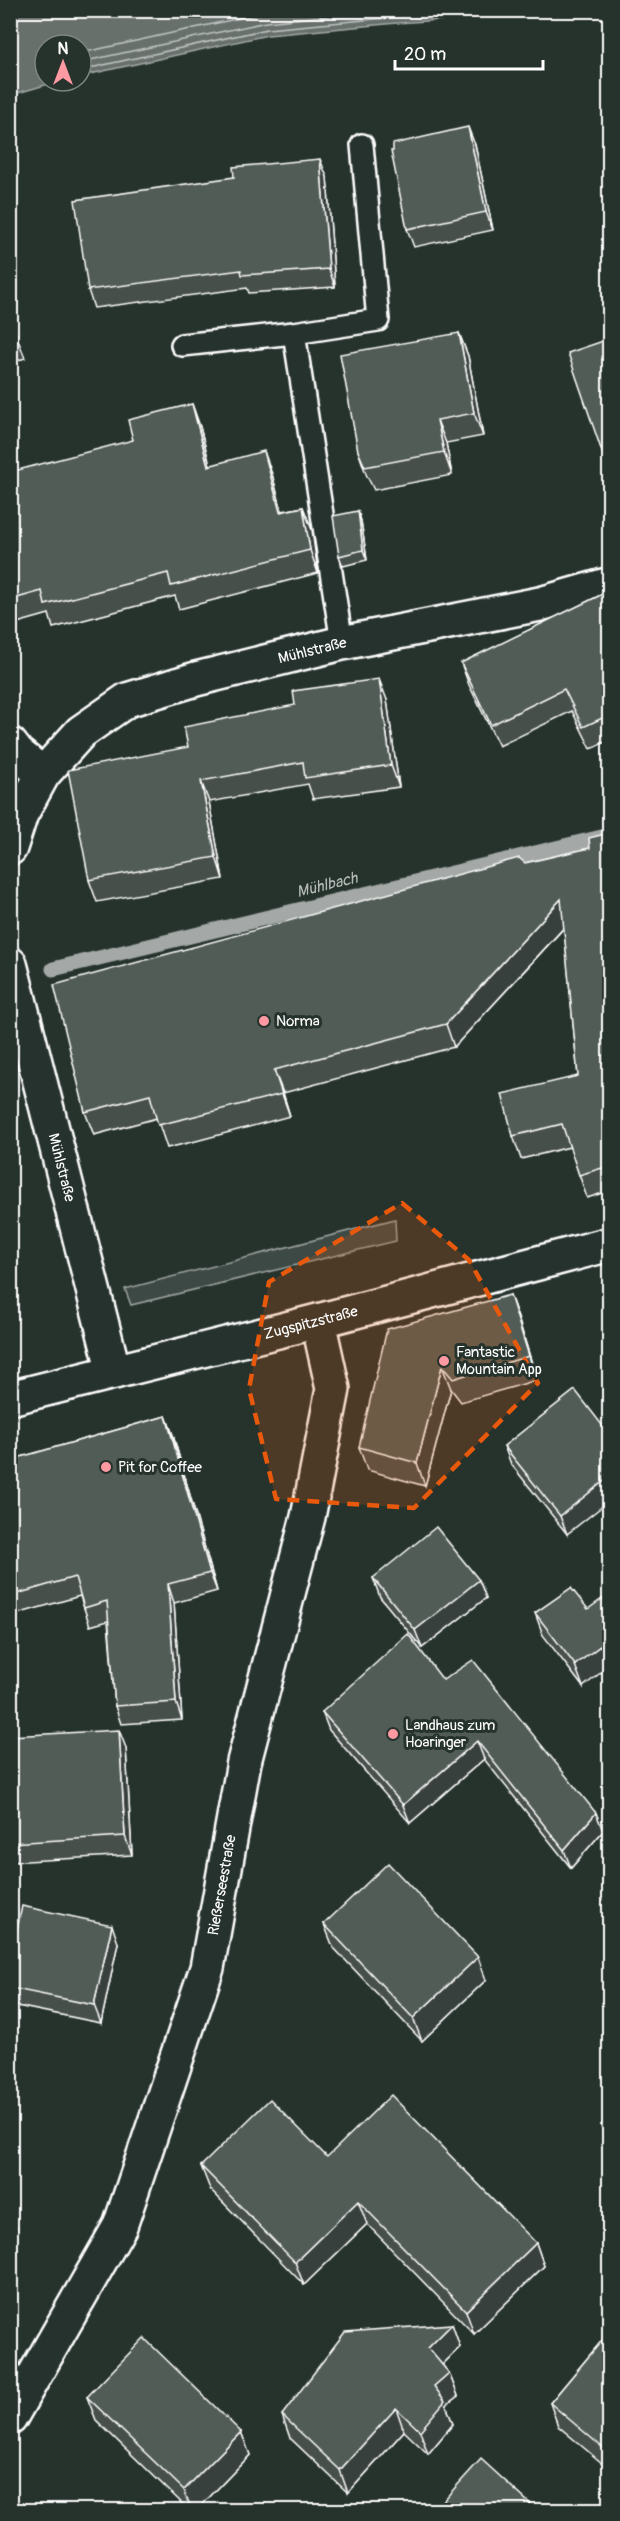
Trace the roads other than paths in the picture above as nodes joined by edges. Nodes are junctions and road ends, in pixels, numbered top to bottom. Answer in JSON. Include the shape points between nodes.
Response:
{"nodes":[{"id":1,"x":362,"y":145,"type":"dead end"},
{"id":2,"x":294,"y":333,"type":"junction"},
{"id":3,"x":182,"y":345,"type":"dead end"},
{"id":4,"x":609,"y":584,"type":"edge"},
{"id":5,"x":342,"y":643,"type":"junction"},
{"id":6,"x":10,"y":744,"type":"edge"},
{"id":7,"x":43,"y":774,"type":"junction"},
{"id":8,"x":10,"y":848,"type":"edge"},
{"id":9,"x":10,"y":964,"type":"edge"},
{"id":10,"x":609,"y":1244,"type":"edge"},
{"id":11,"x":318,"y":1321,"type":"junction"},
{"id":12,"x":114,"y":1372,"type":"junction"},
{"id":13,"x":10,"y":1398,"type":"edge"},
{"id":14,"x":10,"y":2418,"type":"edge"}],
"edges":[{"from":1,"to":2,"type":"lane","via":[[378,320]]},
{"from":2,"to":3,"type":"lane"},
{"from":2,"to":5,"type":"lane"},
{"from":4,"to":5,"type":"street","name":"Mühlstraße","via":[[540,604]]},
{"from":5,"to":7,"type":"street","name":"Mühlstraße","via":[[127,700],[81,732]]},
{"from":6,"to":7,"type":"street"},
{"from":7,"to":8,"type":"street","name":"Mühlstraße","via":[[21,814]]},
{"from":9,"to":12,"type":"street","name":"Mühlstraße"},
{"from":10,"to":11,"type":"street","name":"Zugspitzstraße"},
{"from":11,"to":12,"type":"street","name":"Zugspitzstraße"},
{"from":11,"to":14,"type":"street","name":"Rießerseestraße","via":[[333,1389],[308,1517],[244,1762],[207,1968],[120,2226]]},
{"from":12,"to":13,"type":"street","name":"Zugspitzstraße"}]}
